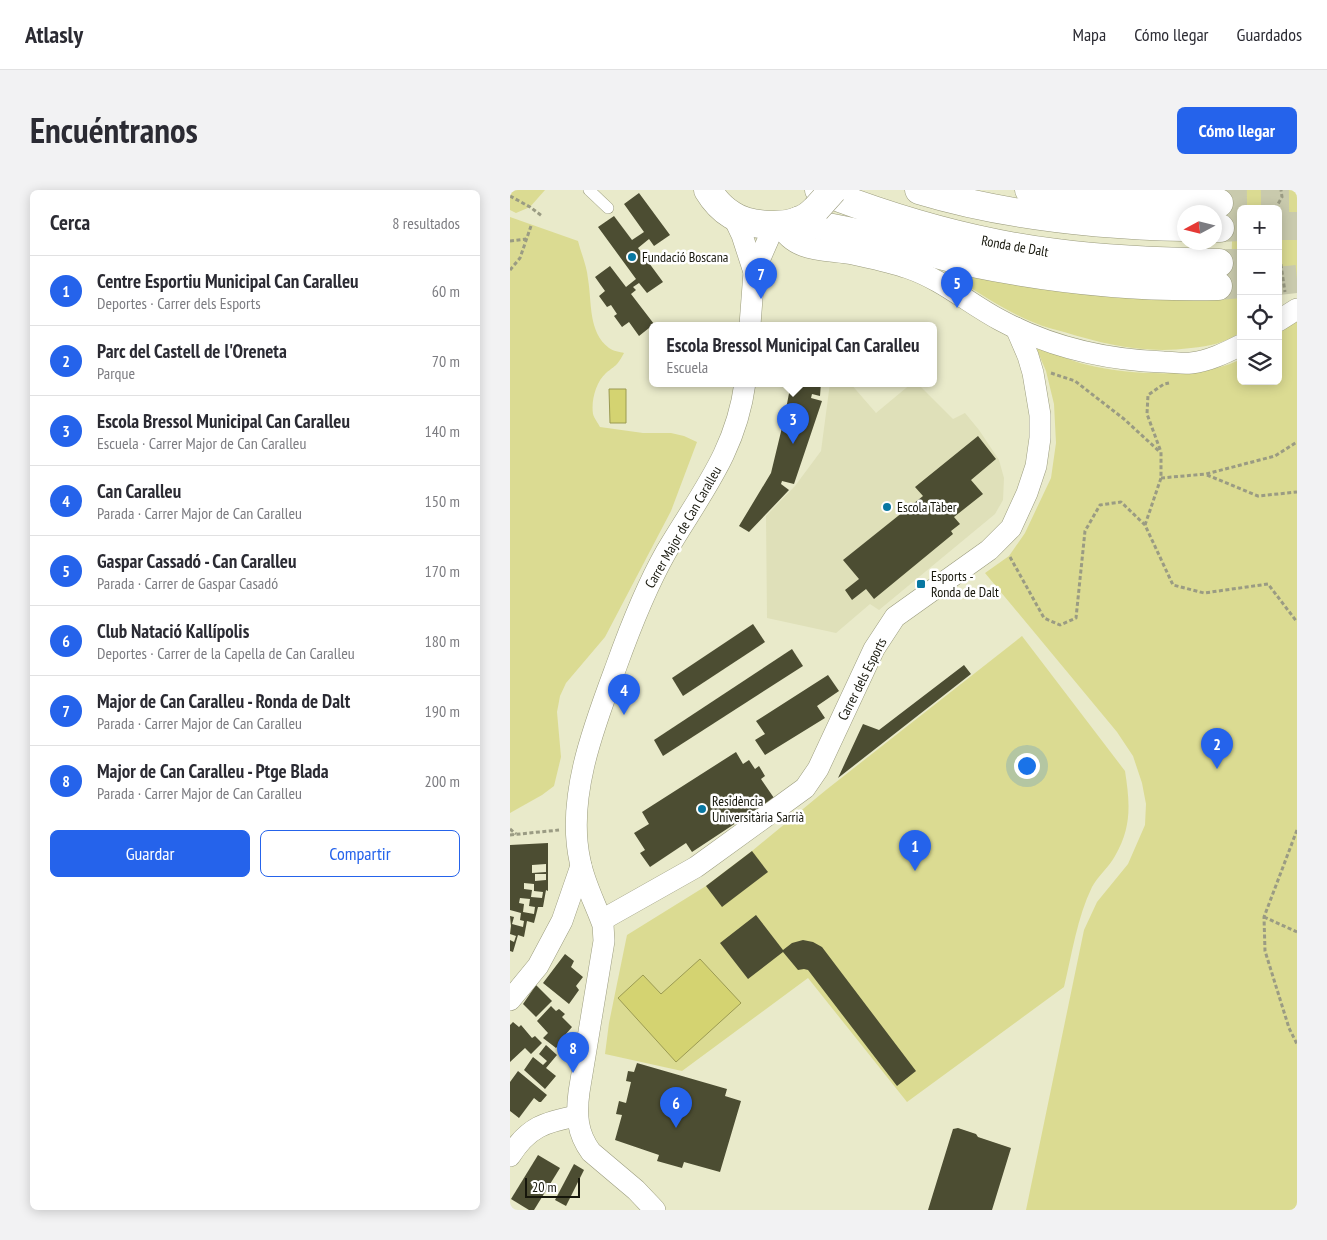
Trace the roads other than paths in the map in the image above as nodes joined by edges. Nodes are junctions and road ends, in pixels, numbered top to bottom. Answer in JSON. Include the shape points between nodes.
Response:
{"nodes":[{"id":1,"x":589,"y":190,"type":"edge"},
{"id":2,"x":708,"y":190,"type":"edge"},
{"id":3,"x":920,"y":190,"type":"edge"},
{"id":4,"x":1029,"y":190,"type":"edge"},
{"id":5,"x":608,"y":208,"type":"dead end"},
{"id":6,"x":804,"y":210,"type":"edge"},
{"id":7,"x":1177,"y":210,"type":"edge"},
{"id":8,"x":733,"y":216,"type":"junction"},
{"id":9,"x":1177,"y":227,"type":"edge"},
{"id":10,"x":754,"y":272,"type":"junction"},
{"id":11,"x":1291,"y":300,"type":"edge"},
{"id":12,"x":1282,"y":315,"type":"edge"},
{"id":13,"x":750,"y":322,"type":"edge"},
{"id":14,"x":1016,"y":328,"type":"junction"},
{"id":15,"x":1237,"y":347,"type":"edge"},
{"id":16,"x":744,"y":387,"type":"edge"},
{"id":17,"x":581,"y":866,"type":"junction"},
{"id":18,"x":602,"y":920,"type":"junction"},
{"id":19,"x":510,"y":1000,"type":"edge"},
{"id":20,"x":577,"y":1116,"type":"junction"},
{"id":21,"x":510,"y":1156,"type":"edge"},
{"id":22,"x":655,"y":1210,"type":"edge"}],
"edges":[{"from":1,"to":5,"type":"lane"},
{"from":2,"to":8,"type":"main road"},
{"from":3,"to":9,"type":"main road","via":[[1017,213],[1063,220]]},
{"from":4,"to":7,"type":"main road","via":[[1142,202]]},
{"from":6,"to":6,"type":"main road","name":"Ronda de Dalt","via":[[858,206],[956,235],[1004,245],[1218,275],[1164,286],[1044,276],[967,262],[861,233]]},
{"from":6,"to":8,"type":"main road","via":[[753,222]]},
{"from":6,"to":10,"type":"street"},
{"from":6,"to":14,"type":"street","via":[[784,233],[801,245],[907,267],[935,279]]},
{"from":8,"to":10,"type":"street"},
{"from":10,"to":13,"type":"street"},
{"from":11,"to":12,"type":"street"},
{"from":14,"to":15,"type":"street","via":[[1087,352],[1152,362],[1191,363]]},
{"from":14,"to":18,"type":"street","name":"Carrer dels Esports","via":[[1033,373],[1040,438],[1036,466],[1011,528],[989,550],[895,617],[874,649],[806,788],[696,867]]},
{"from":16,"to":17,"type":"street","name":"Carrer Major de Can Caralleu","via":[[730,442],[647,586],[600,712],[586,756],[578,807]]},
{"from":17,"to":18,"type":"street","name":"Carrer Major de Can Caralleu"},
{"from":17,"to":19,"type":"street","via":[[562,921],[538,966]]},
{"from":18,"to":20,"type":"street","name":"Carrer Major de Can Caralleu","via":[[604,941]]},
{"from":20,"to":21,"type":"street","via":[[552,1120],[531,1130]]},
{"from":20,"to":22,"type":"street","via":[[581,1136],[591,1152]]}]}
